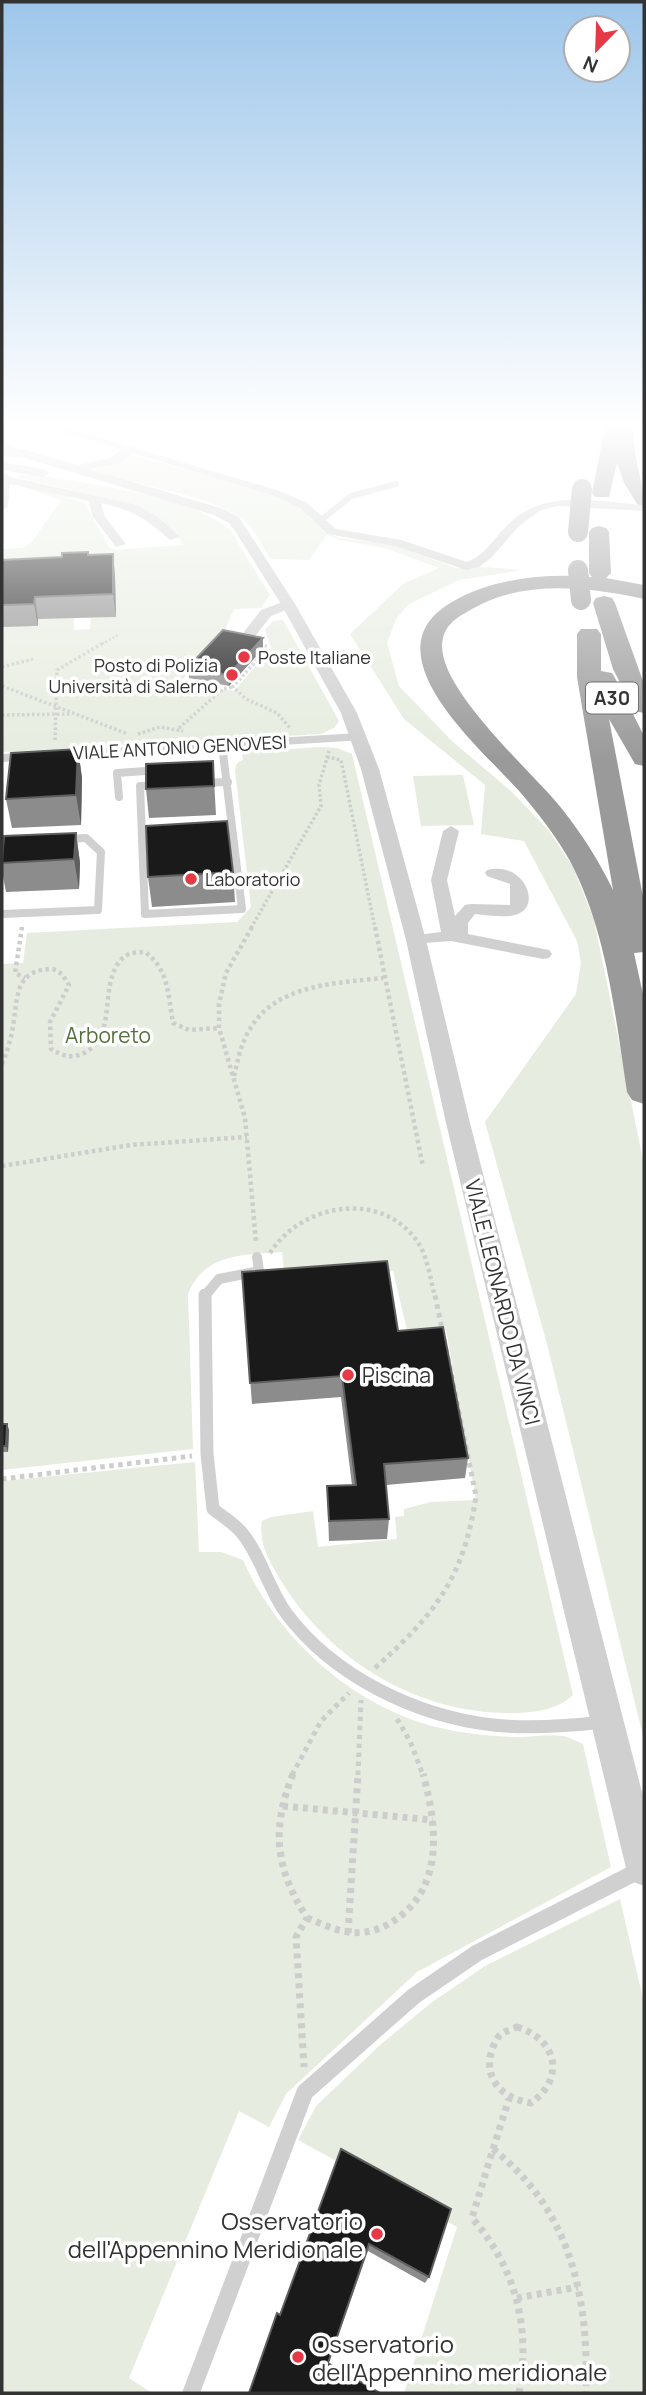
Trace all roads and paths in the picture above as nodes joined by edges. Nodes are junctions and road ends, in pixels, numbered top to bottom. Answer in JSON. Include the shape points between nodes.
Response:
{"nodes":[{"id":1,"x":114,"y":536,"type":"edge"},
{"id":2,"x":244,"y":536,"type":"edge"},
{"id":3,"x":354,"y":536,"type":"edge"},
{"id":4,"x":504,"y":536,"type":"edge"},
{"id":5,"x":588,"y":536,"type":"edge"},
{"id":6,"x":590,"y":536,"type":"edge"},
{"id":7,"x":120,"y":544,"type":"dead end"},
{"id":8,"x":644,"y":592,"type":"edge"},
{"id":9,"x":593,"y":602,"type":"junction"},
{"id":10,"x":288,"y":604,"type":"junction"},
{"id":11,"x":589,"y":634,"type":"junction"},
{"id":12,"x":118,"y":635,"type":"dead end"},
{"id":13,"x":247,"y":637,"type":"joint"},
{"id":14,"x":33,"y":659,"type":"dead end"},
{"id":15,"x":2,"y":667,"type":"edge"},
{"id":16,"x":2,"y":686,"type":"edge"},
{"id":17,"x":233,"y":687,"type":"junction"},
{"id":18,"x":57,"y":706,"type":"junction"},
{"id":19,"x":644,"y":706,"type":"edge"},
{"id":20,"x":56,"y":714,"type":"junction"},
{"id":21,"x":75,"y":714,"type":"junction"},
{"id":22,"x":2,"y":715,"type":"edge"},
{"id":23,"x":178,"y":728,"type":"dead end"},
{"id":24,"x":136,"y":737,"type":"dead end"},
{"id":25,"x":359,"y":737,"type":"junction"},
{"id":26,"x":329,"y":739,"type":"junction"},
{"id":27,"x":295,"y":741,"type":"junction"},
{"id":28,"x":222,"y":745,"type":"junction"},
{"id":29,"x":54,"y":754,"type":"junction"},
{"id":30,"x":327,"y":757,"type":"junction"},
{"id":31,"x":2,"y":758,"type":"edge"},
{"id":32,"x":644,"y":758,"type":"edge"},
{"id":33,"x":226,"y":766,"type":"junction"},
{"id":34,"x":212,"y":767,"type":"edge"},
{"id":35,"x":172,"y":769,"type":"edge"},
{"id":36,"x":228,"y":782,"type":"junction"},
{"id":37,"x":190,"y":783,"type":"edge"},
{"id":38,"x":165,"y":785,"type":"edge"},
{"id":39,"x":119,"y":797,"type":"dead end"},
{"id":40,"x":233,"y":828,"type":"junction"},
{"id":41,"x":220,"y":829,"type":"edge"},
{"id":42,"x":451,"y":831,"type":"dead end"},
{"id":43,"x":156,"y":833,"type":"edge"},
{"id":44,"x":143,"y":834,"type":"junction"},
{"id":45,"x":50,"y":840,"type":"edge"},
{"id":46,"x":493,"y":873,"type":"dead end"},
{"id":47,"x":24,"y":913,"type":"junction"},
{"id":48,"x":2,"y":914,"type":"edge"},
{"id":49,"x":455,"y":936,"type":"junction"},
{"id":50,"x":416,"y":940,"type":"junction"},
{"id":51,"x":543,"y":954,"type":"dead end"},
{"id":52,"x":25,"y":978,"type":"junction"},
{"id":53,"x":383,"y":978,"type":"junction"},
{"id":54,"x":644,"y":987,"type":"edge"},
{"id":55,"x":219,"y":1028,"type":"junction"},
{"id":56,"x":2,"y":1065,"type":"edge"},
{"id":57,"x":234,"y":1076,"type":"junction"},
{"id":58,"x":644,"y":1092,"type":"edge"},
{"id":59,"x":247,"y":1137,"type":"junction"},
{"id":60,"x":2,"y":1167,"type":"edge"},
{"id":61,"x":423,"y":1167,"type":"dead end"},
{"id":62,"x":257,"y":1257,"type":"junction"},
{"id":63,"x":207,"y":1454,"type":"junction"},
{"id":64,"x":2,"y":1479,"type":"edge"},
{"id":65,"x":362,"y":1684,"type":"junction"},
{"id":66,"x":391,"y":1711,"type":"dead end"},
{"id":67,"x":607,"y":1721,"type":"junction"},
{"id":68,"x":283,"y":1806,"type":"junction"},
{"id":69,"x":357,"y":1815,"type":"junction"},
{"id":70,"x":433,"y":1820,"type":"junction"},
{"id":71,"x":644,"y":1868,"type":"edge"},
{"id":72,"x":307,"y":1918,"type":"junction"},
{"id":73,"x":348,"y":1933,"type":"junction"},
{"id":74,"x":305,"y":2092,"type":"junction"},
{"id":75,"x":509,"y":2099,"type":"junction"},
{"id":76,"x":493,"y":2149,"type":"junction"},
{"id":77,"x":579,"y":2287,"type":"junction"},
{"id":78,"x":517,"y":2298,"type":"junction"},
{"id":79,"x":191,"y":2393,"type":"edge"},
{"id":80,"x":519,"y":2393,"type":"edge"},
{"id":81,"x":586,"y":2393,"type":"edge"}],
"edges":[{"from":1,"to":7,"type":"street"},
{"from":2,"to":10,"type":"street","name":"VIALE LEONARDO DA VINCI"},
{"from":3,"to":4,"type":"street","via":[[397,543],[466,566],[488,554]]},
{"from":5,"to":9,"type":"highway","number":"A30","bridge":true,"via":[[578,570]]},
{"from":6,"to":9,"type":"highway","number":"A30","via":[[600,573]]},
{"from":8,"to":58,"type":"highway","via":[[564,582],[495,590],[463,602],[436,623],[429,647],[438,680],[454,705],[568,834],[600,893],[616,937]]},
{"from":9,"to":11,"type":"highway","number":"A30"},
{"from":9,"to":19,"type":"highway","number":"A30"},
{"from":10,"to":13,"type":"street","via":[[266,613]]},
{"from":10,"to":25,"type":"street","name":"VIALE LEONARDO DA VINCI"},
{"from":11,"to":32,"type":"highway","number":"A30","via":[[613,702]]},
{"from":11,"to":54,"type":"highway","via":[[589,677]]},
{"from":12,"to":18,"type":"path","via":[[57,670]]},
{"from":13,"to":17,"type":"path","via":[[268,648]]},
{"from":14,"to":15,"type":"path"},
{"from":16,"to":18,"type":"path"},
{"from":17,"to":23,"type":"path","via":[[223,688]]},
{"from":17,"to":27,"type":"path","via":[[287,720]]},
{"from":18,"to":20,"type":"path"},
{"from":18,"to":21,"type":"path"},
{"from":20,"to":21,"type":"path"},
{"from":20,"to":22,"type":"path"},
{"from":20,"to":29,"type":"path"},
{"from":21,"to":24,"type":"path"},
{"from":25,"to":26,"type":"street","name":"VIALE ANTONIO GENOVESI"},
{"from":25,"to":50,"type":"street","name":"VIALE LEONARDO DA VINCI"},
{"from":26,"to":27,"type":"street","name":"VIALE ANTONIO GENOVESI"},
{"from":26,"to":30,"type":"path"},
{"from":27,"to":28,"type":"street","name":"VIALE ANTONIO GENOVESI"},
{"from":28,"to":29,"type":"street","name":"VIALE ANTONIO GENOVESI"},
{"from":28,"to":33,"type":"lane"},
{"from":29,"to":31,"type":"street","name":"VIALE ANTONIO GENOVESI"},
{"from":30,"to":53,"type":"path","via":[[341,760],[344,771]]},
{"from":30,"to":55,"type":"path","via":[[319,785],[321,806],[226,973]]},
{"from":33,"to":34,"type":"lane"},
{"from":33,"to":36,"type":"lane"},
{"from":35,"to":39,"type":"lane","via":[[117,772]]},
{"from":36,"to":37,"type":"lane"},
{"from":36,"to":40,"type":"lane"},
{"from":38,"to":44,"type":"lane","via":[[141,786]]},
{"from":40,"to":41,"type":"lane"},
{"from":40,"to":44,"type":"lane","via":[[242,909],[145,914]]},
{"from":42,"to":49,"type":"street","via":[[439,880]]},
{"from":43,"to":44,"type":"lane"},
{"from":45,"to":47,"type":"lane","via":[[86,838],[101,852],[98,909]]},
{"from":46,"to":49,"type":"street","via":[[518,883],[519,907],[511,911],[471,909],[459,922]]},
{"from":47,"to":48,"type":"lane"},
{"from":47,"to":52,"type":"path","via":[[15,973]]},
{"from":49,"to":50,"type":"street"},
{"from":49,"to":51,"type":"street"},
{"from":50,"to":67,"type":"street","name":"VIALE LEONARDO DA VINCI"},
{"from":52,"to":55,"type":"path","via":[[47,969],[65,976],[69,985],[50,1022],[51,1049],[62,1057],[76,1058],[102,1035],[116,967],[133,952],[145,952],[161,965],[173,1023],[196,1030]]},
{"from":52,"to":56,"type":"path","via":[[14,998],[14,1022]]},
{"from":53,"to":57,"type":"path","via":[[329,982],[274,1004],[253,1024]]},
{"from":53,"to":61,"type":"path"},
{"from":55,"to":57,"type":"path"},
{"from":57,"to":59,"type":"path"},
{"from":59,"to":60,"type":"path","via":[[131,1146]]},
{"from":59,"to":62,"type":"path"},
{"from":62,"to":63,"type":"lane","via":[[259,1271],[217,1279],[204,1298]]},
{"from":62,"to":65,"type":"path","via":[[269,1256],[290,1229],[315,1215],[347,1209],[382,1212],[407,1229],[423,1250],[446,1341],[476,1496],[470,1534],[444,1590],[416,1632]]},
{"from":63,"to":64,"type":"path"},
{"from":63,"to":65,"type":"lane","via":[[213,1509],[244,1535],[285,1612],[302,1632]]},
{"from":65,"to":67,"type":"lane","via":[[411,1704],[493,1725],[560,1727]]},
{"from":65,"to":68,"type":"path","via":[[346,1694],[318,1726],[296,1763]]},
{"from":65,"to":69,"type":"path"},
{"from":66,"to":70,"type":"path","via":[[412,1744],[429,1792]]},
{"from":67,"to":71,"type":"street","name":"VIALE LEONARDO DA VINCI"},
{"from":68,"to":69,"type":"path"},
{"from":68,"to":72,"type":"path","via":[[280,1856],[288,1889]]},
{"from":69,"to":70,"type":"path"},
{"from":69,"to":73,"type":"path"},
{"from":70,"to":73,"type":"path","via":[[433,1858],[426,1888],[410,1912],[386,1927]]},
{"from":71,"to":74,"type":"lane","via":[[477,1953],[414,1996]]},
{"from":72,"to":73,"type":"path"},
{"from":72,"to":74,"type":"path","via":[[296,1937]]},
{"from":74,"to":79,"type":"lane"},
{"from":75,"to":75,"type":"path","via":[[531,2103],[548,2091],[553,2080],[552,2055],[528,2028],[508,2029],[499,2035],[489,2056],[493,2080]]},
{"from":75,"to":76,"type":"path"},
{"from":76,"to":77,"type":"path","via":[[529,2178],[549,2205]]},
{"from":76,"to":78,"type":"path","via":[[472,2218],[498,2249]]},
{"from":77,"to":78,"type":"path"},
{"from":77,"to":81,"type":"path"},
{"from":78,"to":80,"type":"path","via":[[524,2354]]}]}
